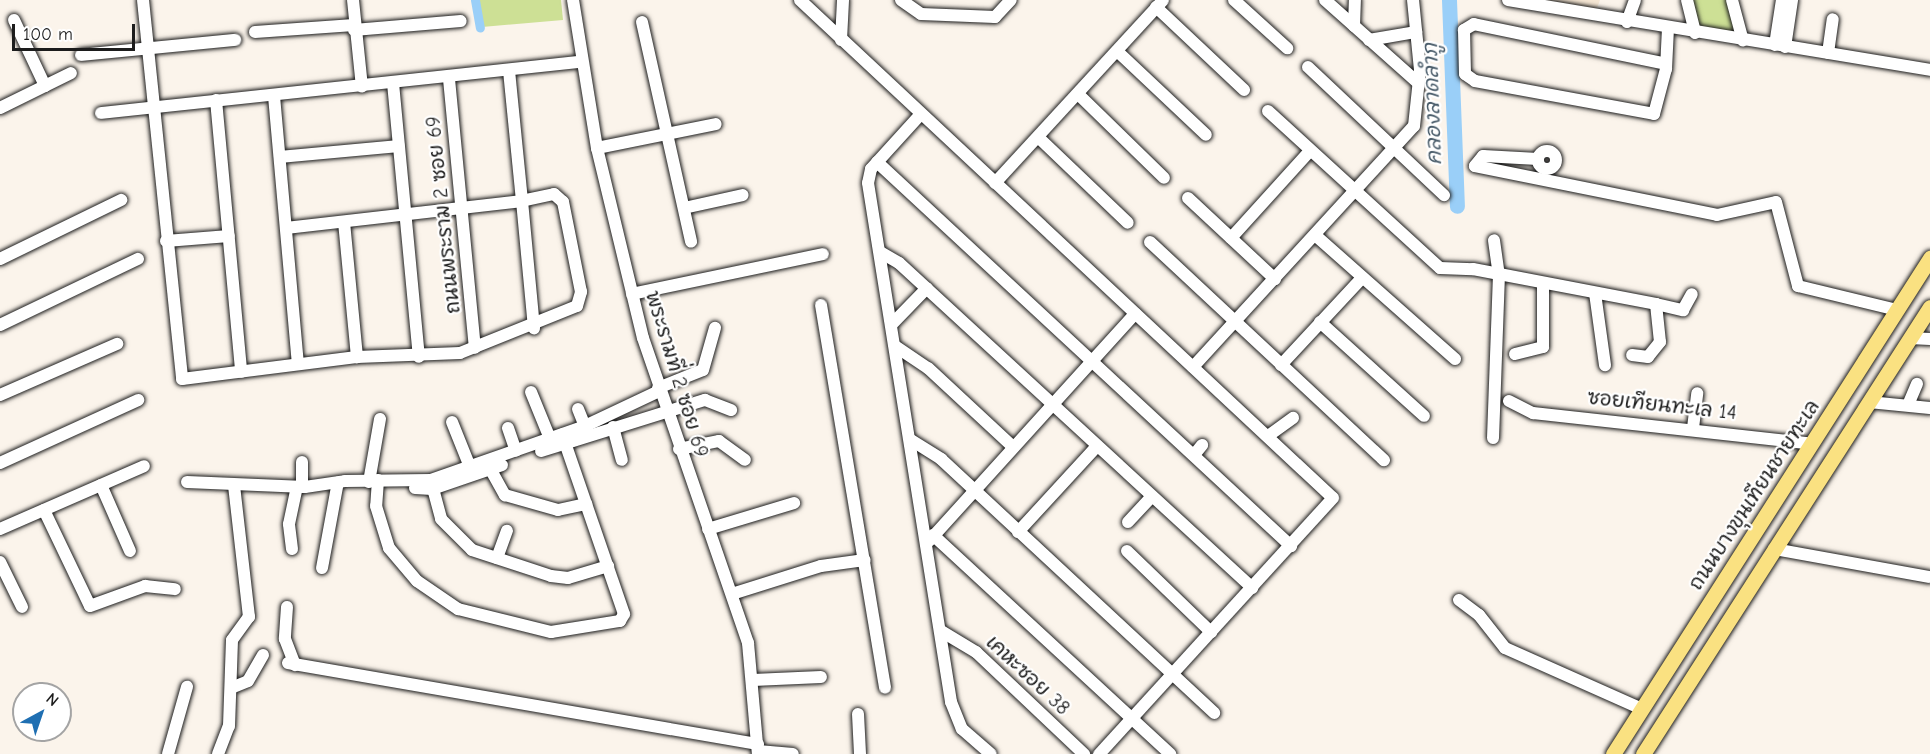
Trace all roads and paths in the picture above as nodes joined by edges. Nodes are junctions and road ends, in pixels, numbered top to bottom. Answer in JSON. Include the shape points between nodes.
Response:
{"nodes":[{"id":1,"x":143,"y":0,"type":"edge"},
{"id":2,"x":353,"y":0,"type":"edge"},
{"id":3,"x":573,"y":0,"type":"edge"},
{"id":4,"x":800,"y":0,"type":"edge"},
{"id":5,"x":843,"y":0,"type":"edge"},
{"id":6,"x":901,"y":0,"type":"edge"},
{"id":7,"x":1011,"y":0,"type":"edge"},
{"id":8,"x":1234,"y":0,"type":"edge"},
{"id":9,"x":1325,"y":0,"type":"edge"},
{"id":10,"x":1355,"y":0,"type":"edge"},
{"id":11,"x":1413,"y":0,"type":"edge"},
{"id":12,"x":1508,"y":0,"type":"edge"},
{"id":13,"x":1635,"y":0,"type":"edge"},
{"id":14,"x":1687,"y":0,"type":"edge"},
{"id":15,"x":1732,"y":0,"type":"edge"},
{"id":16,"x":1782,"y":0,"type":"edge"},
{"id":17,"x":1792,"y":0,"type":"edge"},
{"id":18,"x":1160,"y":4,"type":"edge"},
{"id":19,"x":1833,"y":19,"type":"dead end"},
{"id":20,"x":14,"y":20,"type":"dead end"},
{"id":21,"x":461,"y":21,"type":"dead end"},
{"id":22,"x":642,"y":22,"type":"dead end"},
{"id":23,"x":1627,"y":22,"type":"junction"},
{"id":24,"x":354,"y":27,"type":"junction"},
{"id":25,"x":1354,"y":27,"type":"junction"},
{"id":26,"x":1668,"y":28,"type":"junction"},
{"id":27,"x":255,"y":32,"type":"dead end"},
{"id":28,"x":1416,"y":32,"type":"junction"},
{"id":29,"x":1695,"y":33,"type":"junction"},
{"id":30,"x":235,"y":40,"type":"dead end"},
{"id":31,"x":841,"y":40,"type":"junction"},
{"id":32,"x":1370,"y":40,"type":"junction"},
{"id":33,"x":1743,"y":41,"type":"junction"},
{"id":34,"x":1780,"y":46,"type":"junction"},
{"id":35,"x":147,"y":48,"type":"junction"},
{"id":36,"x":1287,"y":48,"type":"dead end"},
{"id":37,"x":1117,"y":51,"type":"junction"},
{"id":38,"x":1828,"y":53,"type":"junction"},
{"id":39,"x":81,"y":55,"type":"dead end"},
{"id":40,"x":581,"y":62,"type":"junction"},
{"id":41,"x":1662,"y":63,"type":"junction"},
{"id":42,"x":1308,"y":67,"type":"dead end"},
{"id":43,"x":1930,"y":70,"type":"edge"},
{"id":44,"x":509,"y":71,"type":"junction"},
{"id":45,"x":71,"y":73,"type":"dead end"},
{"id":46,"x":449,"y":79,"type":"junction"},
{"id":47,"x":1417,"y":82,"type":"junction"},
{"id":48,"x":393,"y":83,"type":"junction"},
{"id":49,"x":45,"y":86,"type":"junction"},
{"id":50,"x":362,"y":87,"type":"junction"},
{"id":51,"x":1244,"y":90,"type":"dead end"},
{"id":52,"x":1078,"y":94,"type":"junction"},
{"id":53,"x":274,"y":96,"type":"junction"},
{"id":54,"x":216,"y":100,"type":"junction"},
{"id":55,"x":154,"y":106,"type":"junction"},
{"id":56,"x":0,"y":108,"type":"edge"},
{"id":57,"x":1268,"y":111,"type":"dead end"},
{"id":58,"x":101,"y":113,"type":"dead end"},
{"id":59,"x":920,"y":115,"type":"junction"},
{"id":60,"x":716,"y":124,"type":"dead end"},
{"id":61,"x":668,"y":134,"type":"junction"},
{"id":62,"x":1206,"y":135,"type":"dead end"},
{"id":63,"x":1038,"y":137,"type":"junction"},
{"id":64,"x":398,"y":146,"type":"junction"},
{"id":65,"x":597,"y":148,"type":"junction"},
{"id":66,"x":1395,"y":148,"type":"junction"},
{"id":67,"x":1310,"y":151,"type":"junction"},
{"id":68,"x":280,"y":158,"type":"junction"},
{"id":69,"x":1538,"y":159,"type":"dead end"},
{"id":70,"x":877,"y":162,"type":"junction"},
{"id":71,"x":1164,"y":178,"type":"dead end"},
{"id":72,"x":995,"y":183,"type":"junction"},
{"id":73,"x":1355,"y":192,"type":"junction"},
{"id":74,"x":743,"y":195,"type":"dead end"},
{"id":75,"x":1444,"y":195,"type":"dead end"},
{"id":76,"x":1188,"y":198,"type":"dead end"},
{"id":77,"x":121,"y":200,"type":"dead end"},
{"id":78,"x":522,"y":201,"type":"junction"},
{"id":79,"x":684,"y":208,"type":"junction"},
{"id":80,"x":463,"y":210,"type":"junction"},
{"id":81,"x":405,"y":215,"type":"junction"},
{"id":82,"x":344,"y":222,"type":"junction"},
{"id":83,"x":1128,"y":223,"type":"dead end"},
{"id":84,"x":286,"y":228,"type":"junction"},
{"id":85,"x":230,"y":236,"type":"junction"},
{"id":86,"x":1315,"y":236,"type":"junction"},
{"id":87,"x":1231,"y":238,"type":"junction"},
{"id":88,"x":1494,"y":240,"type":"dead end"},
{"id":89,"x":166,"y":242,"type":"junction"},
{"id":90,"x":691,"y":242,"type":"dead end"},
{"id":91,"x":1150,"y":243,"type":"dead end"},
{"id":92,"x":880,"y":252,"type":"junction"},
{"id":93,"x":823,"y":254,"type":"dead end"},
{"id":94,"x":1930,"y":258,"type":"edge"},
{"id":95,"x":0,"y":259,"type":"edge"},
{"id":96,"x":138,"y":259,"type":"dead end"},
{"id":97,"x":1499,"y":276,"type":"junction"},
{"id":98,"x":1275,"y":279,"type":"junction"},
{"id":99,"x":1361,"y":279,"type":"junction"},
{"id":100,"x":1543,"y":283,"type":"junction"},
{"id":101,"x":927,"y":288,"type":"junction"},
{"id":102,"x":1595,"y":292,"type":"junction"},
{"id":103,"x":632,"y":294,"type":"junction"},
{"id":104,"x":1692,"y":294,"type":"dead end"},
{"id":105,"x":1656,"y":304,"type":"junction"},
{"id":106,"x":821,"y":305,"type":"dead end"},
{"id":107,"x":1900,"y":305,"type":"junction"},
{"id":108,"x":1928,"y":310,"type":"edge"},
{"id":109,"x":1135,"y":314,"type":"junction"},
{"id":110,"x":1320,"y":322,"type":"junction"},
{"id":111,"x":1234,"y":323,"type":"junction"},
{"id":112,"x":892,"y":324,"type":"junction"},
{"id":113,"x":0,"y":325,"type":"edge"},
{"id":114,"x":534,"y":328,"type":"junction"},
{"id":115,"x":715,"y":328,"type":"dead end"},
{"id":116,"x":1910,"y":338,"type":"junction"},
{"id":117,"x":1930,"y":339,"type":"edge"},
{"id":118,"x":1879,"y":341,"type":"junction"},
{"id":119,"x":117,"y":344,"type":"dead end"},
{"id":120,"x":895,"y":346,"type":"junction"},
{"id":121,"x":476,"y":348,"type":"junction"},
{"id":122,"x":1515,"y":354,"type":"dead end"},
{"id":123,"x":1900,"y":354,"type":"junction"},
{"id":124,"x":1632,"y":355,"type":"dead end"},
{"id":125,"x":357,"y":357,"type":"junction"},
{"id":126,"x":419,"y":357,"type":"junction"},
{"id":127,"x":1455,"y":359,"type":"dead end"},
{"id":128,"x":1093,"y":360,"type":"junction"},
{"id":129,"x":298,"y":364,"type":"junction"},
{"id":130,"x":1281,"y":365,"type":"junction"},
{"id":131,"x":1605,"y":365,"type":"dead end"},
{"id":132,"x":1193,"y":367,"type":"junction"},
{"id":133,"x":241,"y":372,"type":"junction"},
{"id":134,"x":1917,"y":384,"type":"dead end"},
{"id":135,"x":659,"y":390,"type":"junction"},
{"id":136,"x":531,"y":392,"type":"dead end"},
{"id":137,"x":1697,"y":393,"type":"dead end"},
{"id":138,"x":0,"y":395,"type":"edge"},
{"id":139,"x":138,"y":400,"type":"dead end"},
{"id":140,"x":1509,"y":401,"type":"dead end"},
{"id":141,"x":1869,"y":402,"type":"junction"},
{"id":142,"x":1053,"y":404,"type":"junction"},
{"id":143,"x":1908,"y":405,"type":"junction"},
{"id":144,"x":1930,"y":408,"type":"edge"},
{"id":145,"x":578,"y":409,"type":"dead end"},
{"id":146,"x":731,"y":410,"type":"dead end"},
{"id":147,"x":666,"y":412,"type":"junction"},
{"id":148,"x":1424,"y":416,"type":"dead end"},
{"id":149,"x":1293,"y":418,"type":"dead end"},
{"id":150,"x":380,"y":419,"type":"dead end"},
{"id":151,"x":452,"y":422,"type":"dead end"},
{"id":152,"x":585,"y":426,"type":"junction"},
{"id":153,"x":508,"y":428,"type":"dead end"},
{"id":154,"x":613,"y":428,"type":"junction"},
{"id":155,"x":1694,"y":428,"type":"junction"},
{"id":156,"x":1268,"y":436,"type":"junction"},
{"id":157,"x":1493,"y":438,"type":"dead end"},
{"id":158,"x":911,"y":440,"type":"junction"},
{"id":159,"x":558,"y":441,"type":"junction"},
{"id":160,"x":1812,"y":444,"type":"junction"},
{"id":161,"x":1097,"y":446,"type":"junction"},
{"id":162,"x":1013,"y":447,"type":"junction"},
{"id":163,"x":679,"y":449,"type":"junction"},
{"id":164,"x":516,"y":451,"type":"junction"},
{"id":165,"x":622,"y":460,"type":"dead end"},
{"id":166,"x":745,"y":460,"type":"dead end"},
{"id":167,"x":1384,"y":460,"type":"dead end"},
{"id":168,"x":302,"y":462,"type":"dead end"},
{"id":169,"x":0,"y":463,"type":"edge"},
{"id":170,"x":144,"y":466,"type":"dead end"},
{"id":171,"x":488,"y":466,"type":"junction"},
{"id":172,"x":470,"y":467,"type":"junction"},
{"id":173,"x":187,"y":482,"type":"dead end"},
{"id":174,"x":338,"y":482,"type":"junction"},
{"id":175,"x":375,"y":483,"type":"junction"},
{"id":176,"x":432,"y":484,"type":"junction"},
{"id":177,"x":101,"y":485,"type":"junction"},
{"id":178,"x":234,"y":486,"type":"junction"},
{"id":179,"x":299,"y":487,"type":"junction"},
{"id":180,"x":974,"y":490,"type":"junction"},
{"id":181,"x":1152,"y":496,"type":"junction"},
{"id":182,"x":794,"y":503,"type":"dead end"},
{"id":183,"x":586,"y":504,"type":"junction"},
{"id":184,"x":44,"y":510,"type":"junction"},
{"id":185,"x":1128,"y":522,"type":"dead end"},
{"id":186,"x":0,"y":529,"type":"edge"},
{"id":187,"x":708,"y":529,"type":"junction"},
{"id":188,"x":507,"y":531,"type":"dead end"},
{"id":189,"x":1018,"y":532,"type":"junction"},
{"id":190,"x":930,"y":540,"type":"junction"},
{"id":191,"x":1291,"y":546,"type":"junction"},
{"id":192,"x":291,"y":549,"type":"dead end"},
{"id":193,"x":1774,"y":549,"type":"junction"},
{"id":194,"x":130,"y":551,"type":"dead end"},
{"id":195,"x":1127,"y":551,"type":"dead end"},
{"id":196,"x":497,"y":558,"type":"junction"},
{"id":197,"x":865,"y":560,"type":"junction"},
{"id":198,"x":0,"y":562,"type":"edge"},
{"id":199,"x":608,"y":566,"type":"junction"},
{"id":200,"x":322,"y":568,"type":"dead end"},
{"id":201,"x":1930,"y":577,"type":"edge"},
{"id":202,"x":1252,"y":588,"type":"junction"},
{"id":203,"x":175,"y":589,"type":"dead end"},
{"id":204,"x":735,"y":593,"type":"junction"},
{"id":205,"x":1459,"y":600,"type":"dead end"},
{"id":206,"x":22,"y":607,"type":"dead end"},
{"id":207,"x":286,"y":607,"type":"dead end"},
{"id":208,"x":941,"y":631,"type":"junction"},
{"id":209,"x":1211,"y":632,"type":"junction"},
{"id":210,"x":263,"y":655,"type":"dead end"},
{"id":211,"x":1172,"y":674,"type":"junction"},
{"id":212,"x":821,"y":677,"type":"dead end"},
{"id":213,"x":753,"y":680,"type":"junction"},
{"id":214,"x":187,"y":687,"type":"dead end"},
{"id":215,"x":231,"y":688,"type":"junction"},
{"id":216,"x":885,"y":688,"type":"dead end"},
{"id":217,"x":1642,"y":709,"type":"junction"},
{"id":218,"x":1214,"y":713,"type":"dead end"},
{"id":219,"x":858,"y":714,"type":"dead end"},
{"id":220,"x":1131,"y":719,"type":"junction"},
{"id":221,"x":758,"y":750,"type":"edge"},
{"id":222,"x":168,"y":754,"type":"edge"},
{"id":223,"x":218,"y":754,"type":"edge"},
{"id":224,"x":794,"y":754,"type":"edge"},
{"id":225,"x":860,"y":754,"type":"edge"},
{"id":226,"x":991,"y":754,"type":"edge"},
{"id":227,"x":1084,"y":754,"type":"edge"},
{"id":228,"x":1099,"y":754,"type":"edge"},
{"id":229,"x":1170,"y":754,"type":"edge"},
{"id":230,"x":1613,"y":754,"type":"edge"},
{"id":231,"x":1643,"y":754,"type":"edge"}],
"edges":[{"from":1,"to":35,"type":"street"},
{"from":2,"to":24,"type":"street"},
{"from":3,"to":40,"type":"street","name":"พระรามที่ 2 ซอย 69"},
{"from":4,"to":31,"type":"street"},
{"from":5,"to":31,"type":"street"},
{"from":6,"to":7,"type":"street","via":[[921,14],[995,17]]},
{"from":8,"to":36,"type":"street"},
{"from":9,"to":25,"type":"street"},
{"from":10,"to":25,"type":"street"},
{"from":11,"to":28,"type":"street"},
{"from":12,"to":23,"type":"street"},
{"from":13,"to":23,"type":"street"},
{"from":14,"to":29,"type":"street"},
{"from":15,"to":33,"type":"street"},
{"from":16,"to":34,"type":"street"},
{"from":17,"to":34,"type":"street"},
{"from":18,"to":37,"type":"street"},
{"from":18,"to":51,"type":"street"},
{"from":19,"to":38,"type":"street"},
{"from":20,"to":49,"type":"street"},
{"from":21,"to":24,"type":"street"},
{"from":22,"to":61,"type":"street"},
{"from":23,"to":26,"type":"street"},
{"from":24,"to":27,"type":"street"},
{"from":24,"to":50,"type":"street"},
{"from":25,"to":32,"type":"street"},
{"from":26,"to":29,"type":"street"},
{"from":26,"to":41,"type":"street"},
{"from":28,"to":32,"type":"street"},
{"from":28,"to":47,"type":"street"},
{"from":29,"to":33,"type":"street"},
{"from":30,"to":35,"type":"street"},
{"from":31,"to":59,"type":"street"},
{"from":32,"to":47,"type":"street"},
{"from":33,"to":34,"type":"street"},
{"from":34,"to":38,"type":"street"},
{"from":35,"to":39,"type":"street"},
{"from":35,"to":55,"type":"street"},
{"from":37,"to":52,"type":"street"},
{"from":37,"to":62,"type":"street"},
{"from":38,"to":43,"type":"street"},
{"from":40,"to":44,"type":"street"},
{"from":40,"to":65,"type":"street","name":"พระรามที่ 2 ซอย 69"},
{"from":41,"to":41,"type":"street","via":[[1666,69],[1654,114],[1475,81],[1465,74],[1464,30],[1474,24]]},
{"from":42,"to":66,"type":"street"},
{"from":44,"to":46,"type":"street"},
{"from":44,"to":78,"type":"street"},
{"from":45,"to":49,"type":"street"},
{"from":46,"to":48,"type":"street"},
{"from":46,"to":80,"type":"street","name":"ถนนพระราม 2 ซอย 69"},
{"from":47,"to":66,"type":"street","via":[[1416,123]]},
{"from":48,"to":50,"type":"street"},
{"from":48,"to":64,"type":"street","name":"ถนนพระราม 2 ซอย 69"},
{"from":49,"to":56,"type":"street"},
{"from":50,"to":53,"type":"street"},
{"from":52,"to":63,"type":"street"},
{"from":52,"to":71,"type":"street"},
{"from":53,"to":54,"type":"street"},
{"from":53,"to":68,"type":"street"},
{"from":54,"to":55,"type":"street"},
{"from":54,"to":85,"type":"street"},
{"from":55,"to":58,"type":"street"},
{"from":55,"to":89,"type":"street"},
{"from":57,"to":67,"type":"street"},
{"from":59,"to":70,"type":"street"},
{"from":59,"to":72,"type":"street"},
{"from":60,"to":61,"type":"street"},
{"from":61,"to":65,"type":"street"},
{"from":61,"to":79,"type":"street"},
{"from":63,"to":72,"type":"street"},
{"from":63,"to":83,"type":"street"},
{"from":64,"to":68,"type":"street","name":"ถนนพระราม 2 ซอย 69"},
{"from":64,"to":81,"type":"street","name":"ถนนพระราม 2 ซอย 69"},
{"from":65,"to":103,"type":"street","name":"พระรามที่ 2 ซอย 69"},
{"from":66,"to":73,"type":"street"},
{"from":66,"to":75,"type":"street"},
{"from":67,"to":73,"type":"street"},
{"from":67,"to":87,"type":"street"},
{"from":68,"to":84,"type":"street"},
{"from":69,"to":107,"type":"street","via":[[1483,156],[1475,166],[1717,215],[1776,202],[1798,286]]},
{"from":70,"to":92,"type":"street","via":[[868,183]]},
{"from":70,"to":128,"type":"street"},
{"from":72,"to":109,"type":"street"},
{"from":73,"to":86,"type":"street"},
{"from":73,"to":97,"type":"street","via":[[1431,263]]},
{"from":74,"to":79,"type":"street"},
{"from":76,"to":87,"type":"street"},
{"from":77,"to":95,"type":"street"},
{"from":78,"to":80,"type":"street"},
{"from":78,"to":114,"type":"street"},
{"from":78,"to":114,"type":"street","via":[[554,194],[563,202],[581,292],[571,312]]},
{"from":79,"to":90,"type":"street"},
{"from":80,"to":81,"type":"street"},
{"from":80,"to":121,"type":"street","name":"ถนนพระราม 2 ซอย 69"},
{"from":81,"to":82,"type":"street","name":"ถนนพระราม 2 ซอย 69"},
{"from":81,"to":126,"type":"street","name":"ถนนพระราม 2 ซอย 69"},
{"from":82,"to":84,"type":"street","name":"ถนนพระราม 2 ซอย 69"},
{"from":82,"to":125,"type":"street"},
{"from":84,"to":129,"type":"street"},
{"from":85,"to":89,"type":"street"},
{"from":85,"to":133,"type":"street"},
{"from":86,"to":98,"type":"street"},
{"from":86,"to":99,"type":"street"},
{"from":87,"to":98,"type":"street"},
{"from":88,"to":97,"type":"street"},
{"from":89,"to":133,"type":"street","via":[[178,374],[188,379]]},
{"from":91,"to":111,"type":"street"},
{"from":92,"to":101,"type":"street"},
{"from":92,"to":112,"type":"street"},
{"from":93,"to":103,"type":"street"},
{"from":94,"to":107,"type":"main road","name":"ถนนบางขุนเทียนชายทะเล"},
{"from":96,"to":113,"type":"street"},
{"from":97,"to":100,"type":"street"},
{"from":97,"to":157,"type":"street"},
{"from":98,"to":111,"type":"street"},
{"from":99,"to":110,"type":"street"},
{"from":99,"to":127,"type":"street"},
{"from":100,"to":102,"type":"street"},
{"from":100,"to":122,"type":"street","via":[[1543,347]]},
{"from":101,"to":112,"type":"street"},
{"from":101,"to":142,"type":"street"},
{"from":102,"to":105,"type":"street"},
{"from":102,"to":131,"type":"street"},
{"from":103,"to":135,"type":"street","name":"พระรามที่ 2 ซอย 69"},
{"from":104,"to":105,"type":"street","via":[[1690,305],[1683,310]]},
{"from":105,"to":124,"type":"street","via":[[1660,342],[1648,357]]},
{"from":106,"to":197,"type":"street"},
{"from":107,"to":108,"type":"main road","via":[[1907,311]]},
{"from":107,"to":118,"type":"main road","name":"ถนนบางขุนเทียนชายทะเล"},
{"from":108,"to":116,"type":"main road"},
{"from":109,"to":128,"type":"street"},
{"from":109,"to":132,"type":"street"},
{"from":110,"to":130,"type":"street"},
{"from":110,"to":148,"type":"street"},
{"from":111,"to":130,"type":"street"},
{"from":111,"to":132,"type":"street"},
{"from":112,"to":120,"type":"street"},
{"from":114,"to":121,"type":"street"},
{"from":115,"to":135,"type":"street","via":[[703,370]]},
{"from":116,"to":117,"type":"street"},
{"from":116,"to":123,"type":"main road"},
{"from":118,"to":123,"type":"main road","via":[[1891,341]]},
{"from":118,"to":160,"type":"main road","name":"ถนนบางขุนเทียนชายทะเล"},
{"from":119,"to":138,"type":"street"},
{"from":120,"to":158,"type":"street"},
{"from":120,"to":162,"type":"street","via":[[916,358]]},
{"from":121,"to":126,"type":"street"},
{"from":123,"to":141,"type":"main road"},
{"from":125,"to":126,"type":"street"},
{"from":125,"to":129,"type":"street"},
{"from":128,"to":142,"type":"street"},
{"from":128,"to":191,"type":"street","via":[[1198,450]]},
{"from":129,"to":133,"type":"street"},
{"from":130,"to":167,"type":"street"},
{"from":132,"to":156,"type":"street","via":[[1233,412]]},
{"from":134,"to":143,"type":"street"},
{"from":135,"to":147,"type":"street","name":"พระรามที่ 2 ซอย 69"},
{"from":135,"to":152,"type":"street"},
{"from":136,"to":159,"type":"street"},
{"from":137,"to":155,"type":"street"},
{"from":139,"to":169,"type":"street"},
{"from":140,"to":155,"type":"street","name":"ซอยเทียนทะเล 14","via":[[1533,412]]},
{"from":141,"to":143,"type":"street"},
{"from":141,"to":193,"type":"main road"},
{"from":142,"to":161,"type":"street"},
{"from":142,"to":162,"type":"street"},
{"from":143,"to":144,"type":"street"},
{"from":145,"to":152,"type":"street"},
{"from":146,"to":147,"type":"street","via":[[705,400]]},
{"from":147,"to":154,"type":"street"},
{"from":147,"to":163,"type":"street","name":"พระรามที่ 2 ซอย 69"},
{"from":149,"to":156,"type":"street"},
{"from":150,"to":175,"type":"street"},
{"from":151,"to":172,"type":"street"},
{"from":152,"to":159,"type":"street"},
{"from":153,"to":164,"type":"street"},
{"from":154,"to":159,"type":"street"},
{"from":154,"to":165,"type":"street"},
{"from":155,"to":160,"type":"street","name":"ซอยเทียนทะเล 14"},
{"from":156,"to":191,"type":"street","via":[[1333,498]]},
{"from":158,"to":180,"type":"street","via":[[932,451]]},
{"from":158,"to":190,"type":"street"},
{"from":159,"to":164,"type":"street"},
{"from":159,"to":171,"type":"street"},
{"from":159,"to":183,"type":"street"},
{"from":160,"to":217,"type":"main road","name":"ถนนบางขุนเทียนชายทะเล"},
{"from":161,"to":181,"type":"street"},
{"from":161,"to":189,"type":"street"},
{"from":162,"to":180,"type":"street"},
{"from":163,"to":166,"type":"street","via":[[719,441]]},
{"from":163,"to":187,"type":"street","name":"พระรามที่ 2 ซอย 69"},
{"from":164,"to":171,"type":"street"},
{"from":168,"to":179,"type":"street"},
{"from":170,"to":177,"type":"street"},
{"from":171,"to":172,"type":"street"},
{"from":171,"to":176,"type":"street"},
{"from":171,"to":183,"type":"street","via":[[505,495],[558,510]]},
{"from":172,"to":176,"type":"street"},
{"from":173,"to":178,"type":"street"},
{"from":174,"to":175,"type":"street"},
{"from":174,"to":179,"type":"street"},
{"from":174,"to":200,"type":"street"},
{"from":175,"to":176,"type":"street"},
{"from":175,"to":199,"type":"street","via":[[376,506],[389,548],[432,593],[479,617],[552,632],[621,621],[624,614]]},
{"from":176,"to":196,"type":"street","via":[[441,519],[459,541]]},
{"from":177,"to":184,"type":"street"},
{"from":177,"to":194,"type":"street"},
{"from":178,"to":179,"type":"street"},
{"from":178,"to":215,"type":"street","via":[[249,617],[232,640]]},
{"from":179,"to":192,"type":"street","via":[[289,524]]},
{"from":180,"to":189,"type":"street"},
{"from":180,"to":190,"type":"street"},
{"from":181,"to":185,"type":"street"},
{"from":181,"to":202,"type":"street"},
{"from":182,"to":187,"type":"street"},
{"from":183,"to":199,"type":"street"},
{"from":184,"to":186,"type":"street"},
{"from":184,"to":203,"type":"street","via":[[90,606],[145,586]]},
{"from":187,"to":204,"type":"street","name":"พระรามที่ 2 ซอย 69"},
{"from":188,"to":196,"type":"street"},
{"from":189,"to":211,"type":"street"},
{"from":190,"to":208,"type":"street"},
{"from":190,"to":220,"type":"street"},
{"from":191,"to":202,"type":"street"},
{"from":193,"to":201,"type":"street"},
{"from":193,"to":231,"type":"main road"},
{"from":195,"to":209,"type":"street"},
{"from":196,"to":199,"type":"street","via":[[568,578]]},
{"from":197,"to":204,"type":"street","via":[[821,566]]},
{"from":197,"to":216,"type":"street"},
{"from":198,"to":206,"type":"street"},
{"from":202,"to":209,"type":"street"},
{"from":204,"to":213,"type":"street","name":"พระรามที่ 2 ซอย 69"},
{"from":205,"to":217,"type":"street","via":[[1479,615],[1505,648]]},
{"from":207,"to":221,"type":"street","via":[[285,639],[291,664]]},
{"from":208,"to":226,"type":"street","via":[[954,714],[962,729]]},
{"from":208,"to":227,"type":"street","name":"เคหะซอย 38","via":[[976,652]]},
{"from":209,"to":211,"type":"street"},
{"from":210,"to":215,"type":"street","via":[[248,681]]},
{"from":211,"to":218,"type":"street"},
{"from":211,"to":220,"type":"street"},
{"from":212,"to":213,"type":"street"},
{"from":213,"to":221,"type":"street","name":"พระรามที่ 2 ซอย 69"},
{"from":214,"to":222,"type":"street"},
{"from":215,"to":223,"type":"street","via":[[229,726]]},
{"from":217,"to":230,"type":"main road","name":"ถนนบางขุนเทียนชายทะเล"},
{"from":219,"to":225,"type":"street"},
{"from":220,"to":228,"type":"street"},
{"from":220,"to":229,"type":"street"},
{"from":221,"to":224,"type":"street"}]}
